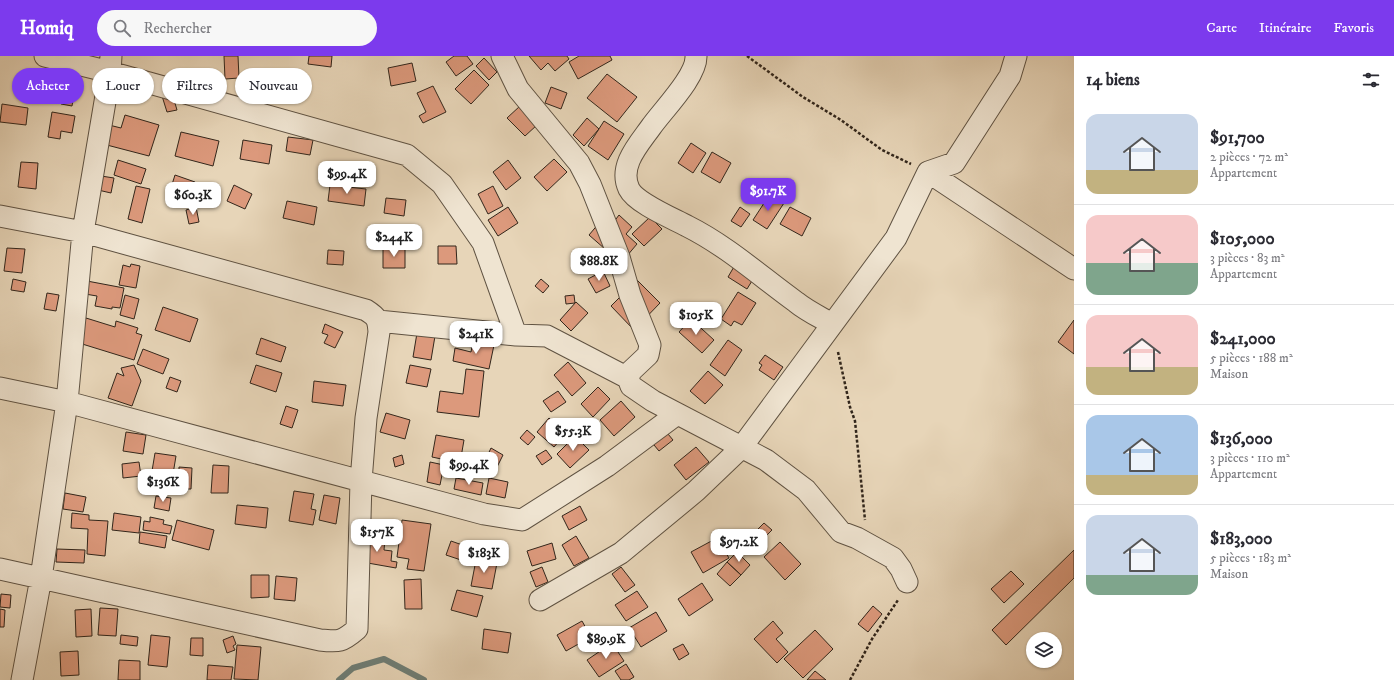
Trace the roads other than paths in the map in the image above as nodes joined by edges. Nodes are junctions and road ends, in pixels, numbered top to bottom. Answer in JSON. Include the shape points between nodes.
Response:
{"nodes":[{"id":1,"x":45,"y":56,"type":"edge"},
{"id":2,"x":502,"y":56,"type":"edge"},
{"id":3,"x":696,"y":56,"type":"edge"},
{"id":4,"x":1016,"y":56,"type":"edge"},
{"id":5,"x":110,"y":64,"type":"edge"},
{"id":6,"x":928,"y":172,"type":"junction"},
{"id":7,"x":0,"y":216,"type":"edge"},
{"id":8,"x":83,"y":232,"type":"junction"},
{"id":9,"x":1074,"y":270,"type":"edge"},
{"id":10,"x":378,"y":321,"type":"junction"},
{"id":11,"x":832,"y":324,"type":"junction"},
{"id":12,"x":516,"y":335,"type":"junction"},
{"id":13,"x":628,"y":378,"type":"junction"},
{"id":14,"x":0,"y":388,"type":"edge"},
{"id":15,"x":67,"y":402,"type":"junction"},
{"id":16,"x":677,"y":414,"type":"junction"},
{"id":17,"x":741,"y":448,"type":"junction"},
{"id":18,"x":360,"y":481,"type":"junction"},
{"id":19,"x":0,"y":569,"type":"edge"},
{"id":20,"x":41,"y":578,"type":"junction"},
{"id":21,"x":907,"y":582,"type":"road end"},
{"id":22,"x":540,"y":600,"type":"dead end"},
{"id":23,"x":22,"y":680,"type":"edge"}],
"edges":[{"from":1,"to":5,"type":"street"},
{"from":2,"to":13,"type":"street","via":[[518,89],[579,163],[619,257],[630,295],[650,345],[648,355],[631,371]]},
{"from":3,"to":11,"type":"street","via":[[696,62],[686,82],[628,162],[625,175],[629,189],[638,200],[730,252],[797,304]]},
{"from":4,"to":6,"type":"street","via":[[1010,76],[954,163]]},
{"from":5,"to":8,"type":"street"},
{"from":5,"to":12,"type":"street","via":[[407,154],[442,184],[483,243]]},
{"from":6,"to":9,"type":"street"},
{"from":6,"to":11,"type":"street","via":[[896,238]]},
{"from":7,"to":8,"type":"street"},
{"from":8,"to":10,"type":"street","via":[[366,310]]},
{"from":8,"to":15,"type":"street"},
{"from":10,"to":12,"type":"street"},
{"from":10,"to":18,"type":"street","via":[[379,332],[366,418]]},
{"from":11,"to":17,"type":"street"},
{"from":12,"to":13,"type":"street","via":[[547,336]]},
{"from":13,"to":16,"type":"street","via":[[631,386]]},
{"from":14,"to":15,"type":"street"},
{"from":15,"to":18,"type":"street"},
{"from":15,"to":20,"type":"street"},
{"from":16,"to":17,"type":"street"},
{"from":16,"to":18,"type":"street","via":[[607,466],[522,520],[484,514]]},
{"from":17,"to":21,"type":"street","via":[[766,460],[806,490],[841,532],[893,558]]},
{"from":17,"to":22,"type":"street","via":[[696,491],[620,553]]},
{"from":18,"to":20,"type":"street","via":[[357,629],[339,642],[320,640]]},
{"from":19,"to":20,"type":"street"},
{"from":20,"to":23,"type":"street"}]}
